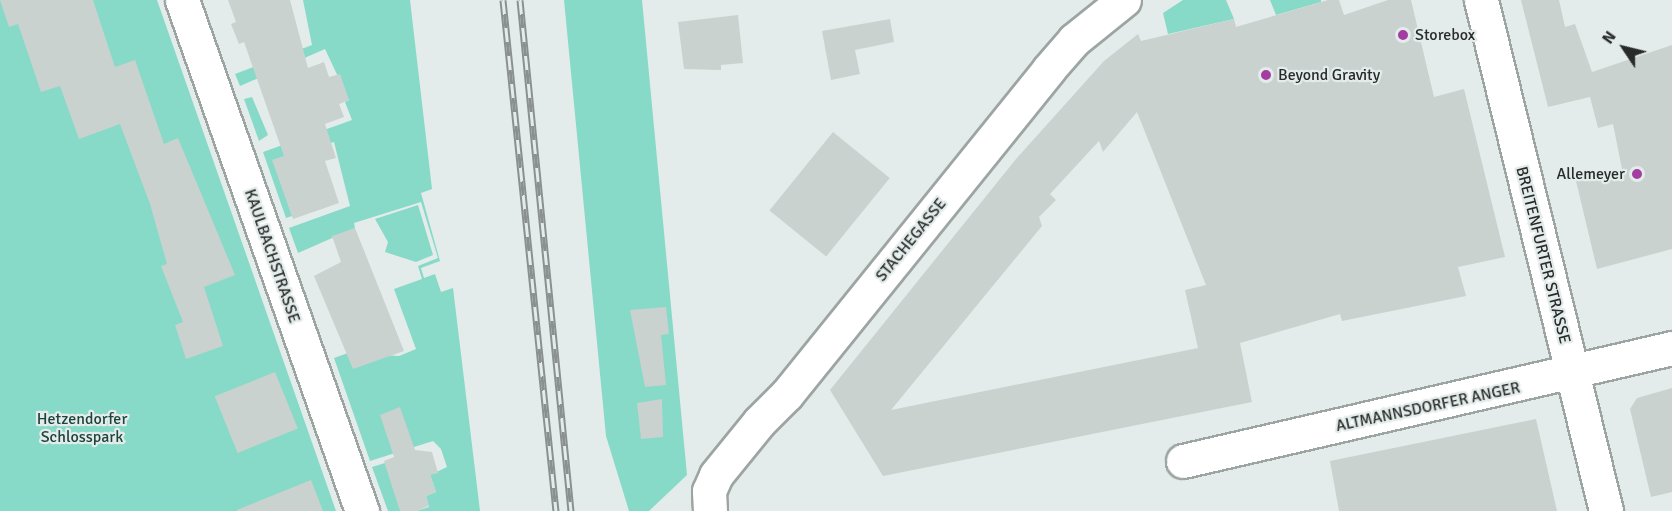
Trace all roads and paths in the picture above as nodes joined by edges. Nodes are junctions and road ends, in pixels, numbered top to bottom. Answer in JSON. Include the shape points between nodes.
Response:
{"nodes":[{"id":1,"x":182,"y":0,"type":"edge"},
{"id":2,"x":1124,"y":0,"type":"edge"},
{"id":3,"x":1481,"y":0,"type":"edge"},
{"id":4,"x":1672,"y":348,"type":"edge"},
{"id":5,"x":1573,"y":375,"type":"junction"},
{"id":6,"x":1184,"y":461,"type":"dead end"},
{"id":7,"x":709,"y":501,"type":"edge"},
{"id":8,"x":362,"y":511,"type":"edge"},
{"id":9,"x":1606,"y":511,"type":"edge"}],
"edges":[{"from":1,"to":8,"type":"street","name":"KAULBACHSTRASSE"},
{"from":2,"to":7,"type":"street","name":"STACHEGASSE","via":[[1074,40],[1048,70],[787,394],[759,422]]},
{"from":3,"to":5,"type":"street","name":"BREITENFURTER STRASSE"},
{"from":4,"to":5,"type":"street","name":"ALTMANNSDORFER ANGER"},
{"from":5,"to":6,"type":"street","name":"ALTMANNSDORFER ANGER"},
{"from":5,"to":9,"type":"street","name":"BREITENFURTER STRASSE"}]}
